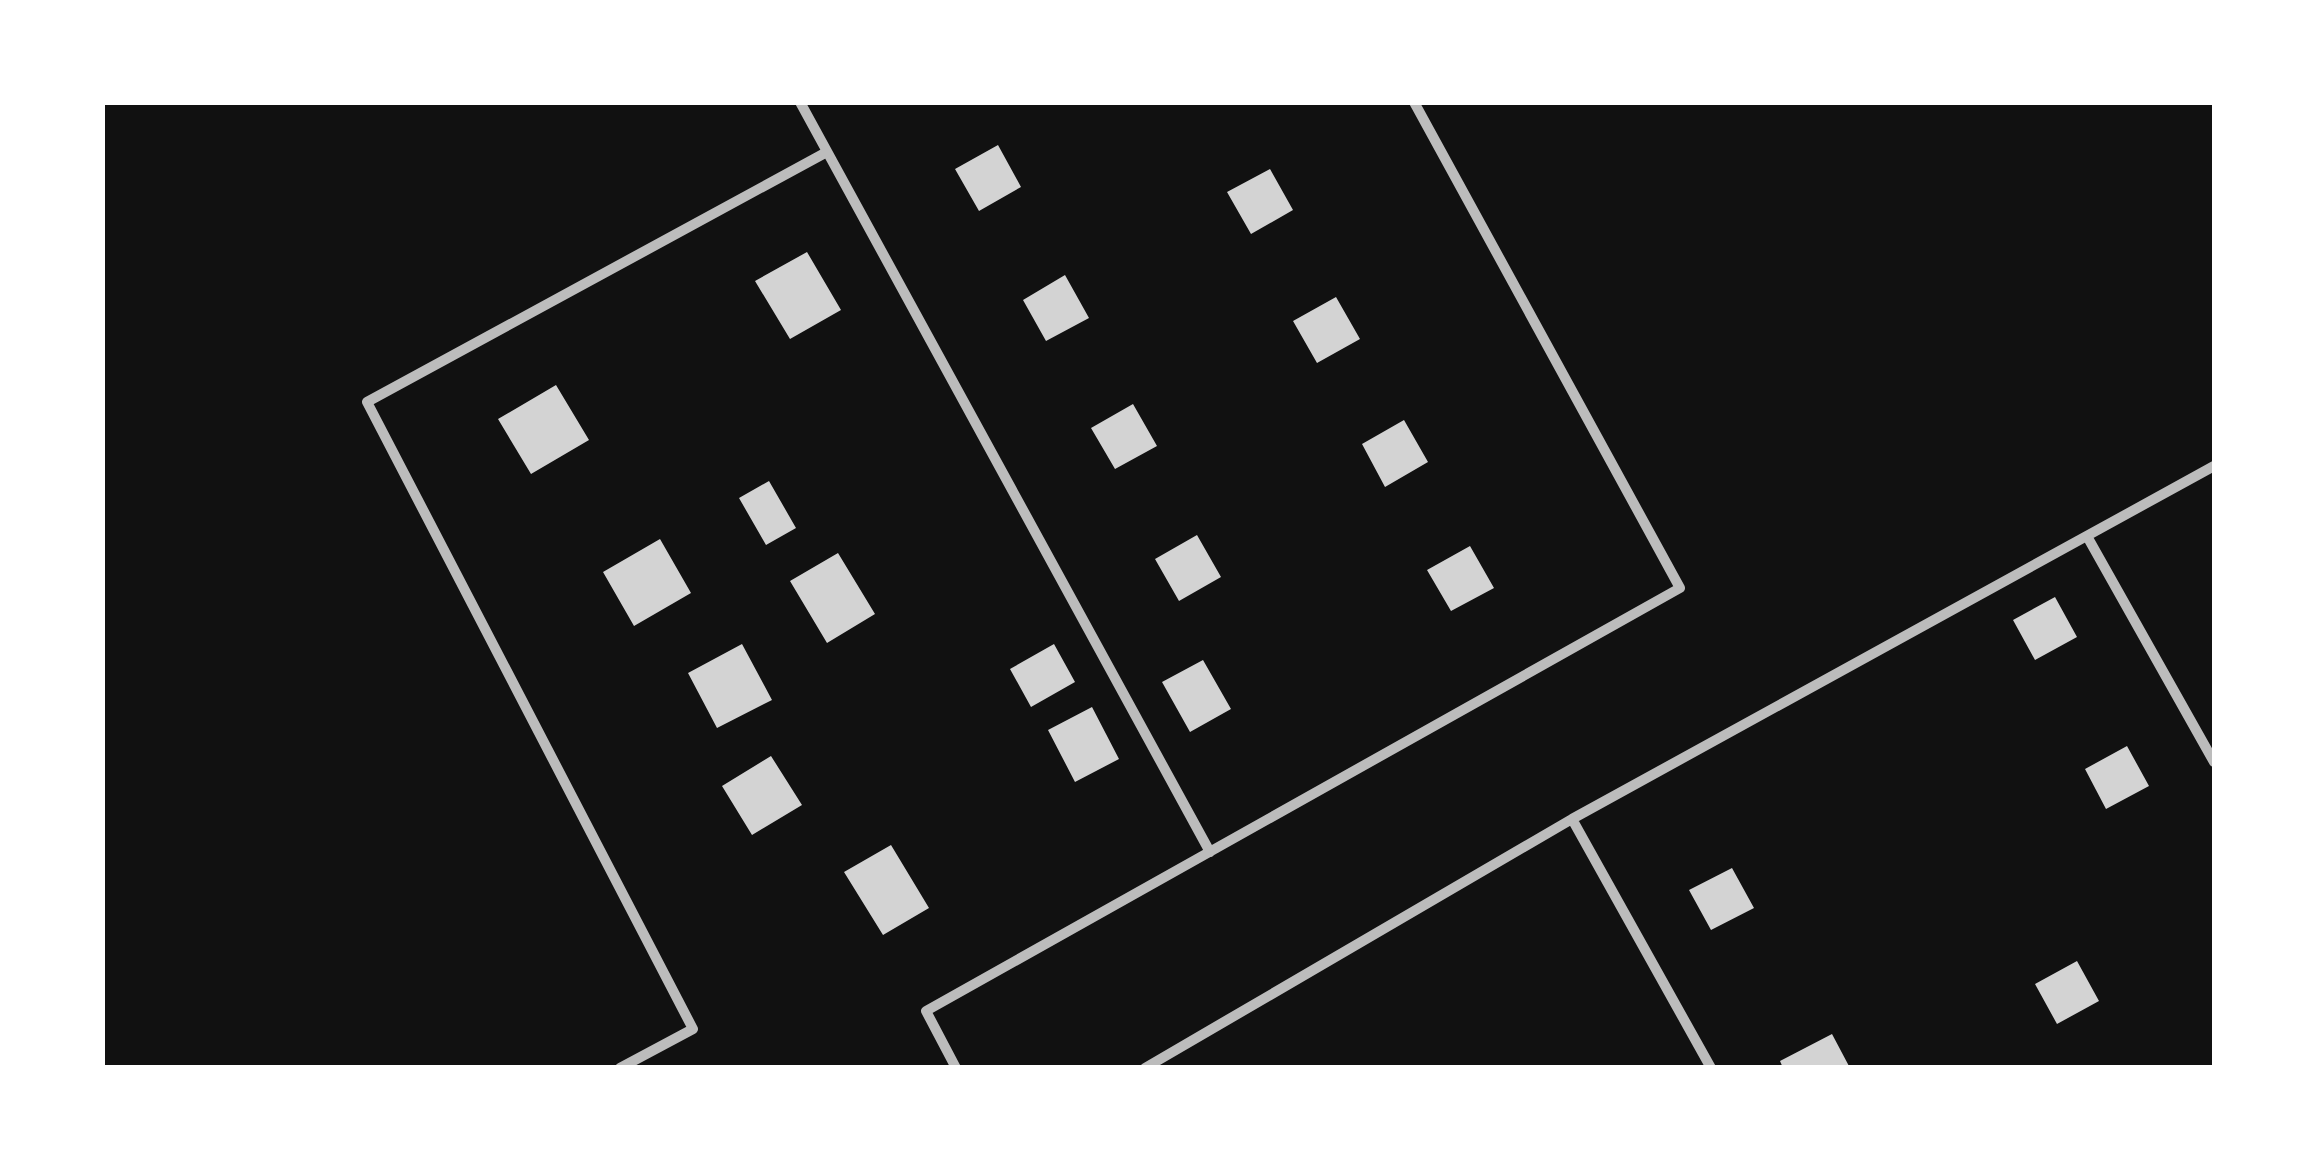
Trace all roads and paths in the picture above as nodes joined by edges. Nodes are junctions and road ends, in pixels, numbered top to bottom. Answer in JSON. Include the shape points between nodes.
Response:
{"nodes":[{"id":1,"x":800,"y":102,"type":"edge"},
{"id":2,"x":1414,"y":102,"type":"edge"},
{"id":3,"x":826,"y":152,"type":"junction"},
{"id":4,"x":2214,"y":466,"type":"edge"},
{"id":5,"x":2088,"y":538,"type":"junction"},
{"id":6,"x":2214,"y":762,"type":"edge"},
{"id":7,"x":1572,"y":819,"type":"junction"},
{"id":8,"x":1210,"y":852,"type":"junction"},
{"id":9,"x":620,"y":1068,"type":"edge"},
{"id":10,"x":956,"y":1068,"type":"edge"},
{"id":11,"x":1145,"y":1068,"type":"edge"},
{"id":12,"x":1711,"y":1068,"type":"edge"}],
"edges":[{"from":1,"to":3,"type":"street"},
{"from":2,"to":8,"type":"street","via":[[1680,588]]},
{"from":3,"to":8,"type":"street"},
{"from":3,"to":9,"type":"street","via":[[368,402],[693,1029]]},
{"from":4,"to":5,"type":"street"},
{"from":5,"to":6,"type":"street"},
{"from":5,"to":7,"type":"street"},
{"from":7,"to":11,"type":"street"},
{"from":7,"to":12,"type":"street"},
{"from":8,"to":10,"type":"street","via":[[926,1012]]}]}
